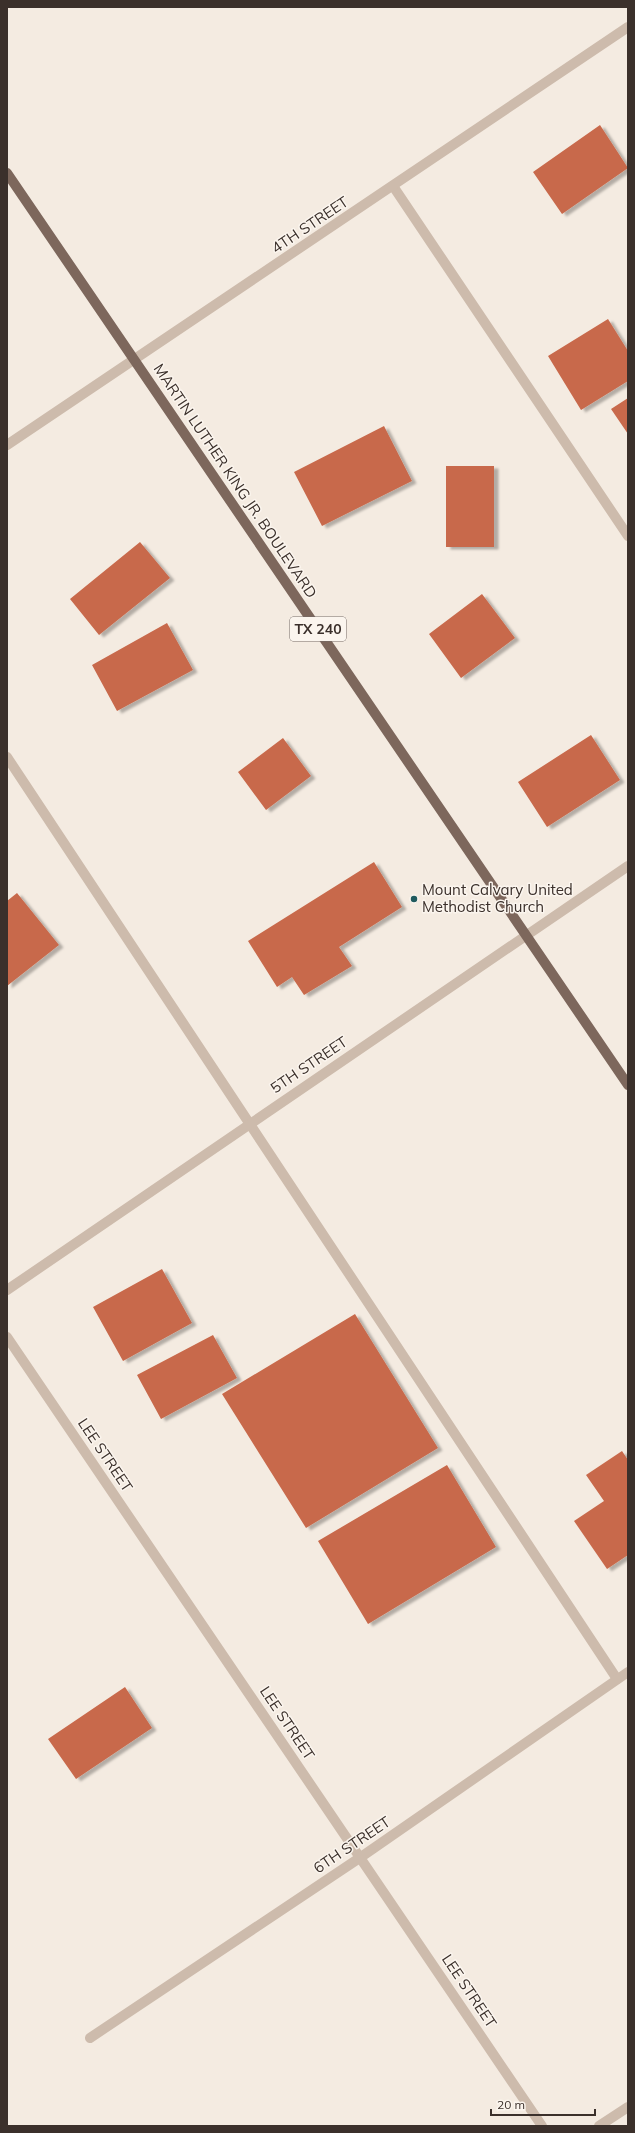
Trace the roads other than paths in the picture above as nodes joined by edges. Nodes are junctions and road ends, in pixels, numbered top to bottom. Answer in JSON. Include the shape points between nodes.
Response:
{"nodes":[{"id":1,"x":628,"y":27,"type":"edge"},
{"id":2,"x":7,"y":173,"type":"edge"},
{"id":3,"x":393,"y":186,"type":"junction"},
{"id":4,"x":135,"y":361,"type":"junction"},
{"id":5,"x":7,"y":445,"type":"edge"},
{"id":6,"x":628,"y":536,"type":"edge"},
{"id":7,"x":7,"y":757,"type":"edge"},
{"id":8,"x":628,"y":866,"type":"edge"},
{"id":9,"x":526,"y":935,"type":"junction"},
{"id":10,"x":628,"y":1085,"type":"edge"},
{"id":11,"x":250,"y":1124,"type":"junction"},
{"id":12,"x":7,"y":1290,"type":"edge"},
{"id":13,"x":7,"y":1337,"type":"edge"},
{"id":14,"x":628,"y":1672,"type":"edge"},
{"id":15,"x":617,"y":1679,"type":"junction"},
{"id":16,"x":361,"y":1857,"type":"junction"},
{"id":17,"x":90,"y":2038,"type":"dead end"},
{"id":18,"x":628,"y":2107,"type":"edge"},
{"id":19,"x":542,"y":2126,"type":"edge"},
{"id":20,"x":599,"y":2126,"type":"edge"}],
"edges":[{"from":1,"to":3,"type":"street","name":"4TH STREET"},
{"from":2,"to":4,"type":"main road","name":"MARTIN LUTHER KING JR. BOULEVARD","number":"TX 240"},
{"from":3,"to":4,"type":"street","name":"4TH STREET"},
{"from":3,"to":6,"type":"street"},
{"from":4,"to":5,"type":"street","name":"4TH STREET"},
{"from":4,"to":9,"type":"main road","name":"MARTIN LUTHER KING JR. BOULEVARD","number":"TX 240"},
{"from":7,"to":11,"type":"street"},
{"from":8,"to":9,"type":"street","name":"5TH STREET"},
{"from":9,"to":10,"type":"main road","name":"MARTIN LUTHER KING JR. BOULEVARD","number":"TX 240"},
{"from":9,"to":11,"type":"street","name":"5TH STREET"},
{"from":11,"to":12,"type":"street","name":"5TH STREET"},
{"from":11,"to":15,"type":"street"},
{"from":13,"to":16,"type":"street","name":"LEE STREET"},
{"from":14,"to":15,"type":"street","name":"6TH STREET"},
{"from":15,"to":16,"type":"street","name":"6TH STREET"},
{"from":16,"to":17,"type":"street","name":"6TH STREET"},
{"from":16,"to":19,"type":"street","name":"LEE STREET"},
{"from":18,"to":20,"type":"street"}]}
